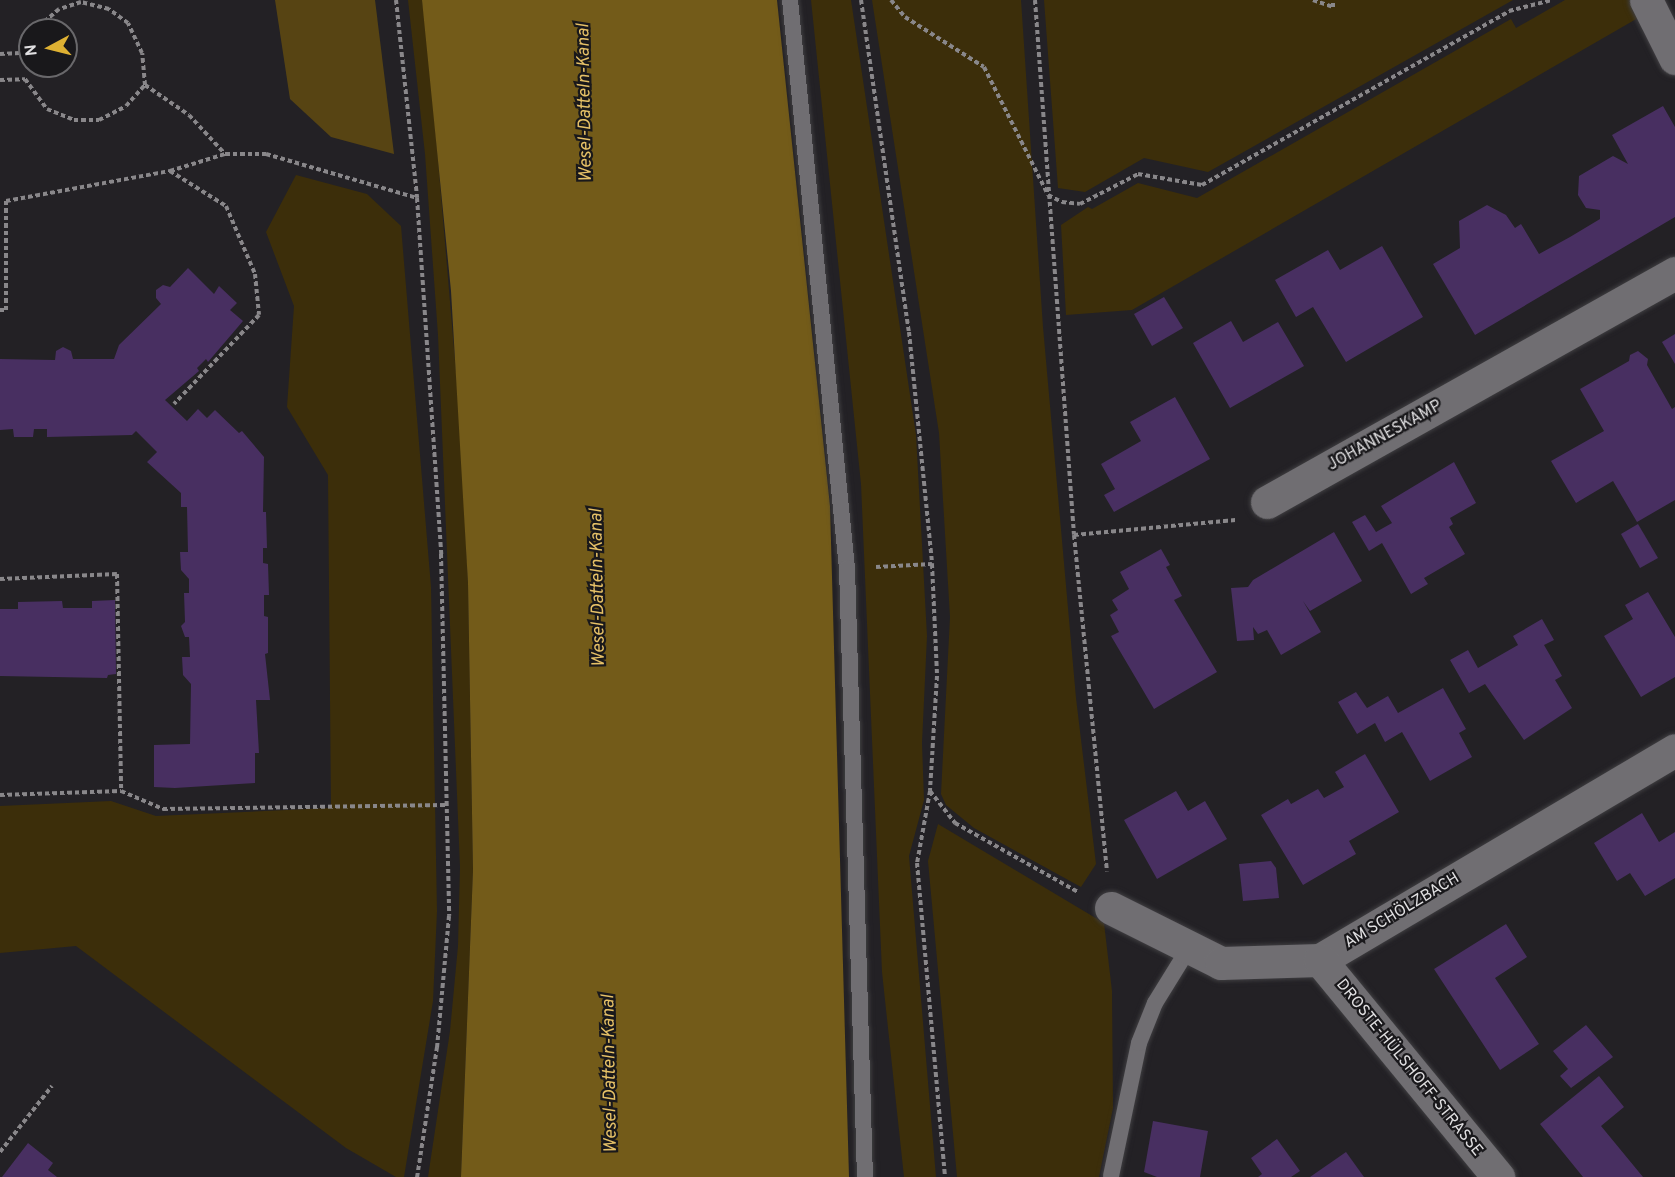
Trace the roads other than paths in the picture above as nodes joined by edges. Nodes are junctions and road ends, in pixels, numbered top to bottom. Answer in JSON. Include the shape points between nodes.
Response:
{"nodes":[{"id":1,"x":790,"y":0,"type":"edge"},
{"id":2,"x":1646,"y":0,"type":"edge"},
{"id":3,"x":1675,"y":58,"type":"edge"},
{"id":4,"x":1675,"y":273,"type":"edge"},
{"id":5,"x":1267,"y":502,"type":"road end"},
{"id":6,"x":1675,"y":750,"type":"edge"},
{"id":7,"x":1111,"y":908,"type":"road end"},
{"id":8,"x":1189,"y":948,"type":"junction"},
{"id":9,"x":1320,"y":960,"type":"junction"},
{"id":10,"x":864,"y":1115,"type":"junction"},
{"id":11,"x":1111,"y":1176,"type":"edge"},
{"id":12,"x":866,"y":1177,"type":"edge"},
{"id":13,"x":874,"y":1177,"type":"edge"},
{"id":14,"x":1498,"y":1177,"type":"edge"}],
"edges":[{"from":1,"to":10,"type":"lane","via":[[847,568]]},
{"from":2,"to":3,"type":"street"},
{"from":4,"to":5,"type":"street","name":"JOHANNESKAMP"},
{"from":6,"to":9,"type":"street","name":"AM SCHÖLZBACH"},
{"from":7,"to":8,"type":"street","name":"AM SCHÖLZBACH"},
{"from":8,"to":9,"type":"street","name":"AM SCHÖLZBACH","via":[[1221,963]]},
{"from":8,"to":11,"type":"lane","via":[[1155,1003],[1139,1043]]},
{"from":9,"to":14,"type":"street","name":"DROSTE-HÜLSHOFF-STRASSE"},
{"from":10,"to":12,"type":"lane"},
{"from":10,"to":13,"type":"lane"}]}
